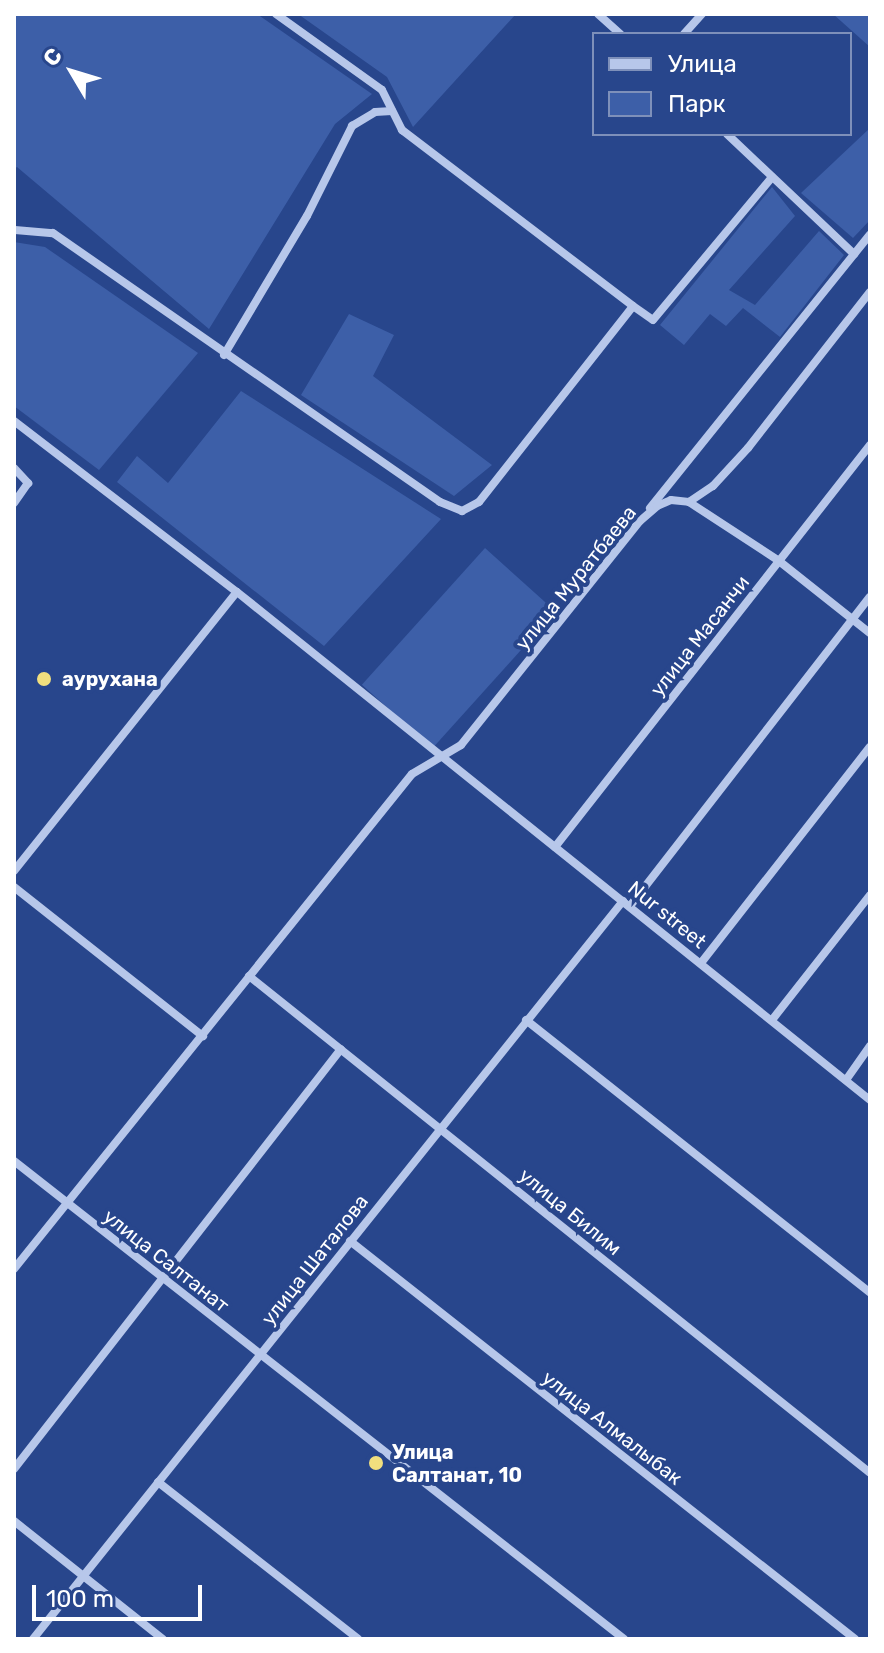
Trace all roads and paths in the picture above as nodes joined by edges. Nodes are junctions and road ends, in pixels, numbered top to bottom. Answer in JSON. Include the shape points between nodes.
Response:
{"nodes":[{"id":1,"x":276,"y":14,"type":"edge"},
{"id":2,"x":598,"y":14,"type":"edge"},
{"id":3,"x":702,"y":14,"type":"edge"},
{"id":4,"x":618,"y":32,"type":"edge"},
{"id":5,"x":686,"y":32,"type":"edge"},
{"id":6,"x":392,"y":111,"type":"junction"},
{"id":7,"x":729,"y":136,"type":"edge"},
{"id":8,"x":772,"y":177,"type":"junction"},
{"id":9,"x":15,"y":230,"type":"edge"},
{"id":10,"x":870,"y":234,"type":"edge"},
{"id":11,"x":854,"y":254,"type":"junction"},
{"id":12,"x":870,"y":292,"type":"edge"},
{"id":13,"x":633,"y":306,"type":"junction"},
{"id":14,"x":224,"y":355,"type":"junction"},
{"id":15,"x":14,"y":421,"type":"edge"},
{"id":16,"x":870,"y":445,"type":"edge"},
{"id":17,"x":14,"y":468,"type":"edge"},
{"id":18,"x":689,"y":502,"type":"junction"},
{"id":19,"x":14,"y":503,"type":"edge"},
{"id":20,"x":640,"y":521,"type":"junction"},
{"id":21,"x":779,"y":561,"type":"junction"},
{"id":22,"x":237,"y":592,"type":"junction"},
{"id":23,"x":870,"y":597,"type":"edge"},
{"id":24,"x":853,"y":618,"type":"junction"},
{"id":25,"x":870,"y":633,"type":"edge"},
{"id":26,"x":870,"y":747,"type":"edge"},
{"id":27,"x":440,"y":759,"type":"junction"},
{"id":28,"x":555,"y":847,"type":"junction"},
{"id":29,"x":14,"y":871,"type":"edge"},
{"id":30,"x":14,"y":887,"type":"edge"},
{"id":31,"x":870,"y":895,"type":"edge"},
{"id":32,"x":626,"y":904,"type":"junction"},
{"id":33,"x":701,"y":963,"type":"junction"},
{"id":34,"x":249,"y":976,"type":"junction"},
{"id":35,"x":526,"y":1020,"type":"junction"},
{"id":36,"x":772,"y":1020,"type":"junction"},
{"id":37,"x":203,"y":1036,"type":"junction"},
{"id":38,"x":870,"y":1046,"type":"edge"},
{"id":39,"x":341,"y":1049,"type":"junction"},
{"id":40,"x":846,"y":1080,"type":"junction"},
{"id":41,"x":870,"y":1100,"type":"edge"},
{"id":42,"x":440,"y":1128,"type":"junction"},
{"id":43,"x":14,"y":1161,"type":"edge"},
{"id":44,"x":67,"y":1202,"type":"junction"},
{"id":45,"x":350,"y":1241,"type":"junction"},
{"id":46,"x":14,"y":1269,"type":"edge"},
{"id":47,"x":161,"y":1278,"type":"junction"},
{"id":48,"x":870,"y":1293,"type":"edge"},
{"id":49,"x":259,"y":1355,"type":"junction"},
{"id":50,"x":14,"y":1469,"type":"edge"},
{"id":51,"x":870,"y":1473,"type":"edge"},
{"id":52,"x":158,"y":1482,"type":"junction"},
{"id":53,"x":14,"y":1521,"type":"edge"},
{"id":54,"x":83,"y":1576,"type":"junction"},
{"id":55,"x":33,"y":1639,"type":"edge"},
{"id":56,"x":163,"y":1639,"type":"edge"},
{"id":57,"x":358,"y":1639,"type":"edge"},
{"id":58,"x":624,"y":1639,"type":"edge"},
{"id":59,"x":855,"y":1639,"type":"edge"}],
"edges":[{"from":1,"to":6,"type":"street","via":[[382,90]]},
{"from":2,"to":4,"type":"street"},
{"from":3,"to":5,"type":"street"},
{"from":6,"to":13,"type":"street","via":[[402,130]]},
{"from":6,"to":14,"type":"street","via":[[375,112],[352,126],[307,216]]},
{"from":7,"to":8,"type":"street"},
{"from":8,"to":11,"type":"street"},
{"from":8,"to":13,"type":"street","via":[[653,320]]},
{"from":9,"to":14,"type":"street","via":[[53,233]]},
{"from":10,"to":11,"type":"street"},
{"from":11,"to":20,"type":"street"},
{"from":12,"to":18,"type":"street","name":"улица Муратбаева","via":[[748,448],[713,486]]},
{"from":13,"to":14,"type":"street","via":[[479,502],[462,511],[440,502]]},
{"from":15,"to":22,"type":"street","name":"Nur street"},
{"from":16,"to":21,"type":"street","name":"улица Масанчи"},
{"from":17,"to":19,"type":"street","via":[[28,483]]},
{"from":18,"to":20,"type":"street","name":"улица Муратбаева","via":[[671,500]]},
{"from":18,"to":21,"type":"street"},
{"from":20,"to":27,"type":"street","name":"улица Муратбаева","via":[[461,745]]},
{"from":21,"to":24,"type":"street"},
{"from":21,"to":28,"type":"street","name":"улица Масанчи"},
{"from":22,"to":27,"type":"street","name":"Nur street"},
{"from":22,"to":29,"type":"street"},
{"from":23,"to":24,"type":"street","name":"улица Шаталова"},
{"from":24,"to":25,"type":"street"},
{"from":24,"to":32,"type":"street","name":"улица Шаталова"},
{"from":26,"to":33,"type":"street"},
{"from":27,"to":28,"type":"street","name":"Nur street"},
{"from":27,"to":34,"type":"street","name":"улица Муратбаева","via":[[412,774]]},
{"from":28,"to":32,"type":"street","name":"Nur street"},
{"from":30,"to":37,"type":"street"},
{"from":31,"to":36,"type":"street"},
{"from":32,"to":33,"type":"street","name":"Nur street"},
{"from":32,"to":35,"type":"street","name":"улица Шаталова"},
{"from":33,"to":36,"type":"street","name":"Nur street"},
{"from":34,"to":37,"type":"street","name":"улица Муратбаева"},
{"from":34,"to":39,"type":"street","name":"улица Билим"},
{"from":35,"to":42,"type":"street","name":"улица Шаталова"},
{"from":35,"to":48,"type":"street"},
{"from":36,"to":40,"type":"street","name":"Nur street"},
{"from":37,"to":44,"type":"street","name":"улица Муратбаева"},
{"from":38,"to":40,"type":"street"},
{"from":39,"to":42,"type":"street","name":"улица Билим"},
{"from":39,"to":47,"type":"street"},
{"from":40,"to":41,"type":"street","name":"Nur street"},
{"from":42,"to":45,"type":"street","name":"улица Шаталова"},
{"from":42,"to":51,"type":"street","name":"улица Билим"},
{"from":43,"to":44,"type":"street","name":"улица Салтанат"},
{"from":44,"to":46,"type":"street","name":"улица Муратбаева"},
{"from":44,"to":47,"type":"street","name":"улица Салтанат"},
{"from":45,"to":49,"type":"street","name":"улица Шаталова"},
{"from":45,"to":59,"type":"street","name":"улица Алмалыбак"},
{"from":47,"to":49,"type":"street","name":"улица Салтанат"},
{"from":47,"to":50,"type":"street"},
{"from":49,"to":52,"type":"street","name":"улица Шаталова"},
{"from":49,"to":58,"type":"street","name":"улица Салтанат"},
{"from":52,"to":54,"type":"street","name":"улица Шаталова"},
{"from":52,"to":57,"type":"street"},
{"from":53,"to":54,"type":"street"},
{"from":54,"to":55,"type":"street","name":"улица Шаталова"},
{"from":54,"to":56,"type":"street"}]}
